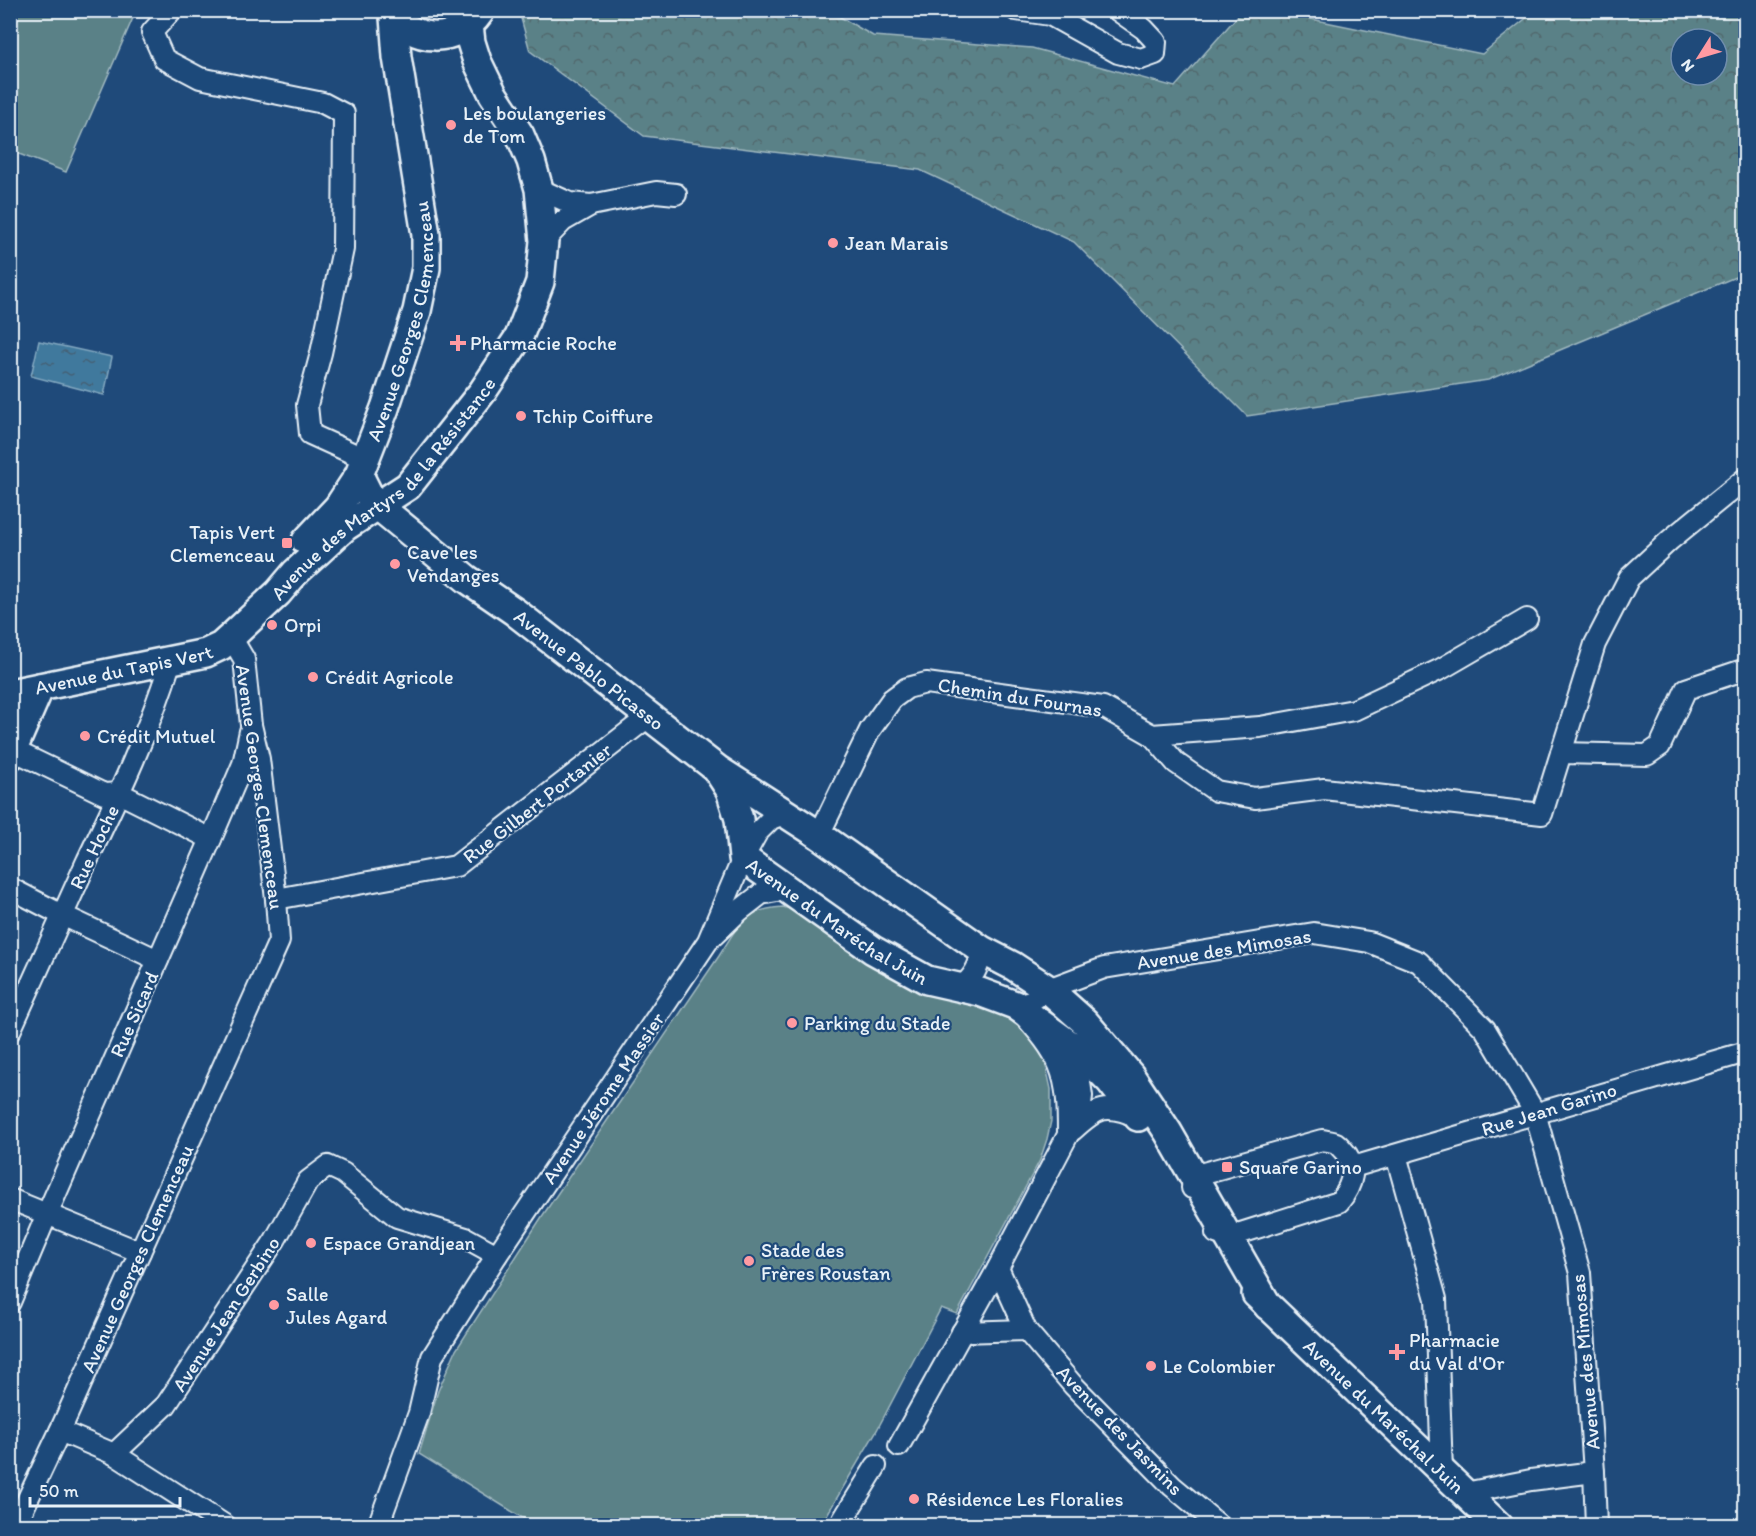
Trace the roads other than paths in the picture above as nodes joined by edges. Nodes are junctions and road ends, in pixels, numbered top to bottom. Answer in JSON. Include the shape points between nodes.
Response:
{"nodes":[{"id":1,"x":172,"y":10,"type":"edge"},
{"id":2,"x":1016,"y":10,"type":"edge"},
{"id":3,"x":1117,"y":10,"type":"edge"},
{"id":4,"x":392,"y":14,"type":"edge"},
{"id":5,"x":475,"y":18,"type":"edge"},
{"id":6,"x":539,"y":189,"type":"junction"},
{"id":7,"x":676,"y":194,"type":"dead end"},
{"id":8,"x":591,"y":205,"type":"junction"},
{"id":9,"x":544,"y":241,"type":"junction"},
{"id":10,"x":362,"y":467,"type":"junction"},
{"id":11,"x":1746,"y":478,"type":"edge"},
{"id":12,"x":378,"y":506,"type":"junction"},
{"id":13,"x":1527,"y":619,"type":"dead end"},
{"id":14,"x":231,"y":637,"type":"junction"},
{"id":15,"x":171,"y":660,"type":"junction"},
{"id":16,"x":1746,"y":669,"type":"edge"},
{"id":17,"x":40,"y":687,"type":"junction"},
{"id":18,"x":10,"y":693,"type":"edge"},
{"id":19,"x":648,"y":717,"type":"junction"},
{"id":20,"x":251,"y":725,"type":"junction"},
{"id":21,"x":1152,"y":735,"type":"junction"},
{"id":22,"x":12,"y":753,"type":"edge"},
{"id":23,"x":1561,"y":753,"type":"junction"},
{"id":24,"x":717,"y":769,"type":"junction"},
{"id":25,"x":119,"y":793,"type":"junction"},
{"id":26,"x":792,"y":817,"type":"junction"},
{"id":27,"x":819,"y":835,"type":"junction"},
{"id":28,"x":211,"y":839,"type":"junction"},
{"id":29,"x":743,"y":858,"type":"junction"},
{"id":30,"x":10,"y":888,"type":"edge"},
{"id":31,"x":787,"y":889,"type":"junction"},
{"id":32,"x":276,"y":899,"type":"junction"},
{"id":33,"x":62,"y":915,"type":"junction"},
{"id":34,"x":708,"y":941,"type":"junction"},
{"id":35,"x":982,"y":950,"type":"junction"},
{"id":36,"x":158,"y":960,"type":"junction"},
{"id":37,"x":960,"y":988,"type":"junction"},
{"id":38,"x":1034,"y":997,"type":"junction"},
{"id":39,"x":10,"y":1031,"type":"edge"},
{"id":40,"x":1076,"y":1049,"type":"junction"},
{"id":41,"x":1746,"y":1052,"type":"edge"},
{"id":42,"x":1110,"y":1081,"type":"junction"},
{"id":43,"x":1075,"y":1102,"type":"junction"},
{"id":44,"x":1535,"y":1113,"type":"junction"},
{"id":45,"x":1138,"y":1117,"type":"junction"},
{"id":46,"x":1168,"y":1132,"type":"junction"},
{"id":47,"x":1068,"y":1134,"type":"junction"},
{"id":48,"x":1396,"y":1155,"type":"junction"},
{"id":49,"x":1353,"y":1167,"type":"junction"},
{"id":50,"x":1192,"y":1186,"type":"junction"},
{"id":51,"x":10,"y":1199,"type":"edge"},
{"id":52,"x":47,"y":1214,"type":"junction"},
{"id":53,"x":1221,"y":1234,"type":"junction"},
{"id":54,"x":140,"y":1252,"type":"junction"},
{"id":55,"x":497,"y":1255,"type":"junction"},
{"id":56,"x":998,"y":1268,"type":"junction"},
{"id":57,"x":10,"y":1302,"type":"edge"},
{"id":58,"x":1026,"y":1330,"type":"junction"},
{"id":59,"x":962,"y":1332,"type":"junction"},
{"id":60,"x":60,"y":1431,"type":"junction"},
{"id":61,"x":899,"y":1446,"type":"dead end"},
{"id":62,"x":114,"y":1454,"type":"junction"},
{"id":63,"x":876,"y":1466,"type":"dead end"},
{"id":64,"x":1442,"y":1472,"type":"junction"},
{"id":65,"x":1594,"y":1472,"type":"junction"},
{"id":66,"x":1465,"y":1492,"type":"junction"},
{"id":67,"x":15,"y":1526,"type":"edge"},
{"id":68,"x":226,"y":1526,"type":"edge"},
{"id":69,"x":378,"y":1526,"type":"edge"},
{"id":70,"x":839,"y":1526,"type":"edge"},
{"id":71,"x":1220,"y":1526,"type":"edge"},
{"id":72,"x":1499,"y":1526,"type":"edge"},
{"id":73,"x":1596,"y":1526,"type":"edge"}],
"edges":[{"from":1,"to":10,"type":"street","via":[[152,32],[164,59],[200,78],[323,103],[344,114],[343,249],[307,405],[310,434]]},
{"from":2,"to":3,"type":"street","via":[[1050,15],[1118,53],[1141,59],[1155,54],[1156,42]]},
{"from":4,"to":5,"type":"main road","via":[[411,30],[430,37],[451,34]]},
{"from":4,"to":10,"type":"main road","name":"Avenue Georges Clemenceau","via":[[426,235],[426,268],[417,311]]},
{"from":5,"to":6,"type":"main road","name":"Avenue des Martyrs de la Résistance","via":[[471,42],[477,61],[520,135]]},
{"from":6,"to":8,"type":"street","via":[[570,203]]},
{"from":6,"to":9,"type":"main road","name":"Avenue des Martyrs de la Résistance"},
{"from":7,"to":8,"type":"street","via":[[656,192]]},
{"from":8,"to":9,"type":"street","via":[[562,221]]},
{"from":9,"to":12,"type":"main road","name":"Avenue des Martyrs de la Résistance","via":[[540,282],[519,337],[483,391],[408,486]]},
{"from":10,"to":12,"type":"main road","name":"Avenue Pablo Picasso","via":[[370,497]]},
{"from":10,"to":14,"type":"main road","name":"Avenue Georges Clemenceau","via":[[333,513],[274,573]]},
{"from":11,"to":23,"type":"street","via":[[1629,578],[1594,644]]},
{"from":12,"to":14,"type":"main road","name":"Avenue des Martyrs de la Résistance","via":[[345,527]]},
{"from":12,"to":19,"type":"main road","name":"Avenue Pablo Picasso"},
{"from":13,"to":21,"type":"street","via":[[1440,669],[1354,710],[1260,727]]},
{"from":14,"to":15,"type":"main road","name":"Avenue du Tapis Vert","via":[[206,653]]},
{"from":14,"to":20,"type":"street","name":"Avenue Georges Clemenceau","via":[[244,659]]},
{"from":15,"to":17,"type":"main road","name":"Avenue du Tapis Vert"},
{"from":15,"to":25,"type":"street","name":"Rue Hoche"},
{"from":16,"to":23,"type":"street","via":[[1686,689],[1660,746],[1647,755]]},
{"from":17,"to":18,"type":"main road","name":"Avenue du Tapis Vert"},
{"from":17,"to":22,"type":"main road"},
{"from":19,"to":24,"type":"main road","name":"Avenue Pablo Picasso"},
{"from":19,"to":32,"type":"street","name":"Rue Gilbert Portanier","via":[[456,866]]},
{"from":20,"to":28,"type":"street","name":"Rue Sicard","via":[[243,764]]},
{"from":20,"to":32,"type":"street","name":"Avenue Georges Clemenceau","via":[[259,759]]},
{"from":21,"to":23,"type":"street","via":[[1176,763],[1216,791],[1255,798],[1324,789],[1542,814]]},
{"from":21,"to":27,"type":"street","name":"Chemin du Fournas","via":[[1103,707],[926,682],[907,688],[892,699],[870,730]]},
{"from":22,"to":25,"type":"street","via":[[104,794]]},
{"from":24,"to":26,"type":"main road","name":"Avenue du Maréchal Juin"},
{"from":24,"to":29,"type":"main road","name":"Avenue du Maréchal Juin","via":[[730,790],[739,819]]},
{"from":25,"to":28,"type":"street"},
{"from":25,"to":33,"type":"street","name":"Rue Hoche"},
{"from":26,"to":27,"type":"main road","name":"Avenue du Maréchal Juin"},
{"from":26,"to":29,"type":"street","name":"Avenue Jérome Massier","via":[[771,819],[757,833]]},
{"from":27,"to":35,"type":"main road","name":"Avenue du Maréchal Juin"},
{"from":28,"to":36,"type":"street","name":"Rue Sicard"},
{"from":29,"to":31,"type":"main road","name":"Avenue du Maréchal Juin"},
{"from":29,"to":34,"type":"street","name":"Avenue Jérome Massier"},
{"from":30,"to":33,"type":"street"},
{"from":31,"to":34,"type":"street","name":"Avenue Jérome Massier","via":[[761,894]]},
{"from":31,"to":37,"type":"main road","name":"Avenue du Maréchal Juin","via":[[878,953],[927,981]]},
{"from":32,"to":54,"type":"street","name":"Avenue Georges Clemenceau","via":[[279,941]]},
{"from":33,"to":36,"type":"street"},
{"from":33,"to":39,"type":"street","name":"Rue Hoche"},
{"from":34,"to":55,"type":"street","name":"Avenue Jérome Massier"},
{"from":35,"to":37,"type":"street","via":[[979,967]]},
{"from":35,"to":38,"type":"main road","name":"Avenue du Maréchal Juin","via":[[1013,966]]},
{"from":36,"to":52,"type":"street","name":"Rue Sicard"},
{"from":37,"to":38,"type":"main road","name":"Avenue du Maréchal Juin"},
{"from":38,"to":40,"type":"main road","name":"Avenue du Maréchal Juin"},
{"from":38,"to":43,"type":"street","via":[[1044,1040]]},
{"from":38,"to":44,"type":"street","name":"Avenue des Mimosas","via":[[1104,968],[1314,933],[1369,942],[1419,962],[1485,1029]]},
{"from":38,"to":46,"type":"main road","name":"Avenue du Maréchal Juin","via":[[1085,1022],[1130,1075]]},
{"from":40,"to":42,"type":"main road","name":"Avenue du Maréchal Juin"},
{"from":40,"to":43,"type":"street"},
{"from":41,"to":44,"type":"street","name":"Rue Jean Garino"},
{"from":42,"to":43,"type":"street"},
{"from":42,"to":45,"type":"main road","name":"Avenue du Maréchal Juin"},
{"from":42,"to":46,"type":"street","via":[[1126,1081],[1160,1128]]},
{"from":43,"to":47,"type":"street"},
{"from":44,"to":48,"type":"street","name":"Rue Jean Garino"},
{"from":44,"to":65,"type":"street","name":"Avenue des Mimosas","via":[[1580,1273]]},
{"from":45,"to":47,"type":"street","via":[[1117,1108],[1097,1111]]},
{"from":45,"to":50,"type":"main road","name":"Avenue du Maréchal Juin"},
{"from":46,"to":50,"type":"main road","name":"Avenue du Maréchal Juin"},
{"from":47,"to":56,"type":"street"},
{"from":48,"to":49,"type":"street","name":"Rue Jean Garino"},
{"from":48,"to":64,"type":"street","via":[[1436,1299]]},
{"from":49,"to":50,"type":"street","via":[[1336,1143],[1322,1140]]},
{"from":49,"to":53,"type":"street","via":[[1352,1180],[1339,1202]]},
{"from":50,"to":53,"type":"main road","name":"Avenue du Maréchal Juin"},
{"from":51,"to":52,"type":"street"},
{"from":52,"to":54,"type":"street"},
{"from":52,"to":57,"type":"street","name":"Rue Sicard"},
{"from":53,"to":64,"type":"main road","name":"Avenue du Maréchal Juin","via":[[1268,1306]]},
{"from":54,"to":60,"type":"street","name":"Avenue Georges Clemenceau"},
{"from":55,"to":62,"type":"street","name":"Avenue Jean Gerbino","via":[[466,1238],[397,1217],[344,1173],[328,1166],[308,1181],[275,1240],[166,1405]]},
{"from":55,"to":69,"type":"street","name":"Avenue Jérome Massier","via":[[432,1357],[419,1413]]},
{"from":56,"to":58,"type":"street","name":"Avenue des Jasmins"},
{"from":56,"to":59,"type":"street"},
{"from":58,"to":59,"type":"street"},
{"from":58,"to":71,"type":"street","name":"Avenue des Jasmins","via":[[1073,1385],[1172,1486]]},
{"from":59,"to":61,"type":"street"},
{"from":60,"to":62,"type":"street"},
{"from":60,"to":67,"type":"street","name":"Avenue Georges Clemenceau"},
{"from":62,"to":68,"type":"street"},
{"from":63,"to":70,"type":"street"},
{"from":64,"to":66,"type":"main road","name":"Avenue du Maréchal Juin"},
{"from":65,"to":66,"type":"street"},
{"from":65,"to":73,"type":"street","name":"Avenue des Mimosas"},
{"from":66,"to":72,"type":"main road","name":"Avenue du Maréchal Juin"}]}
